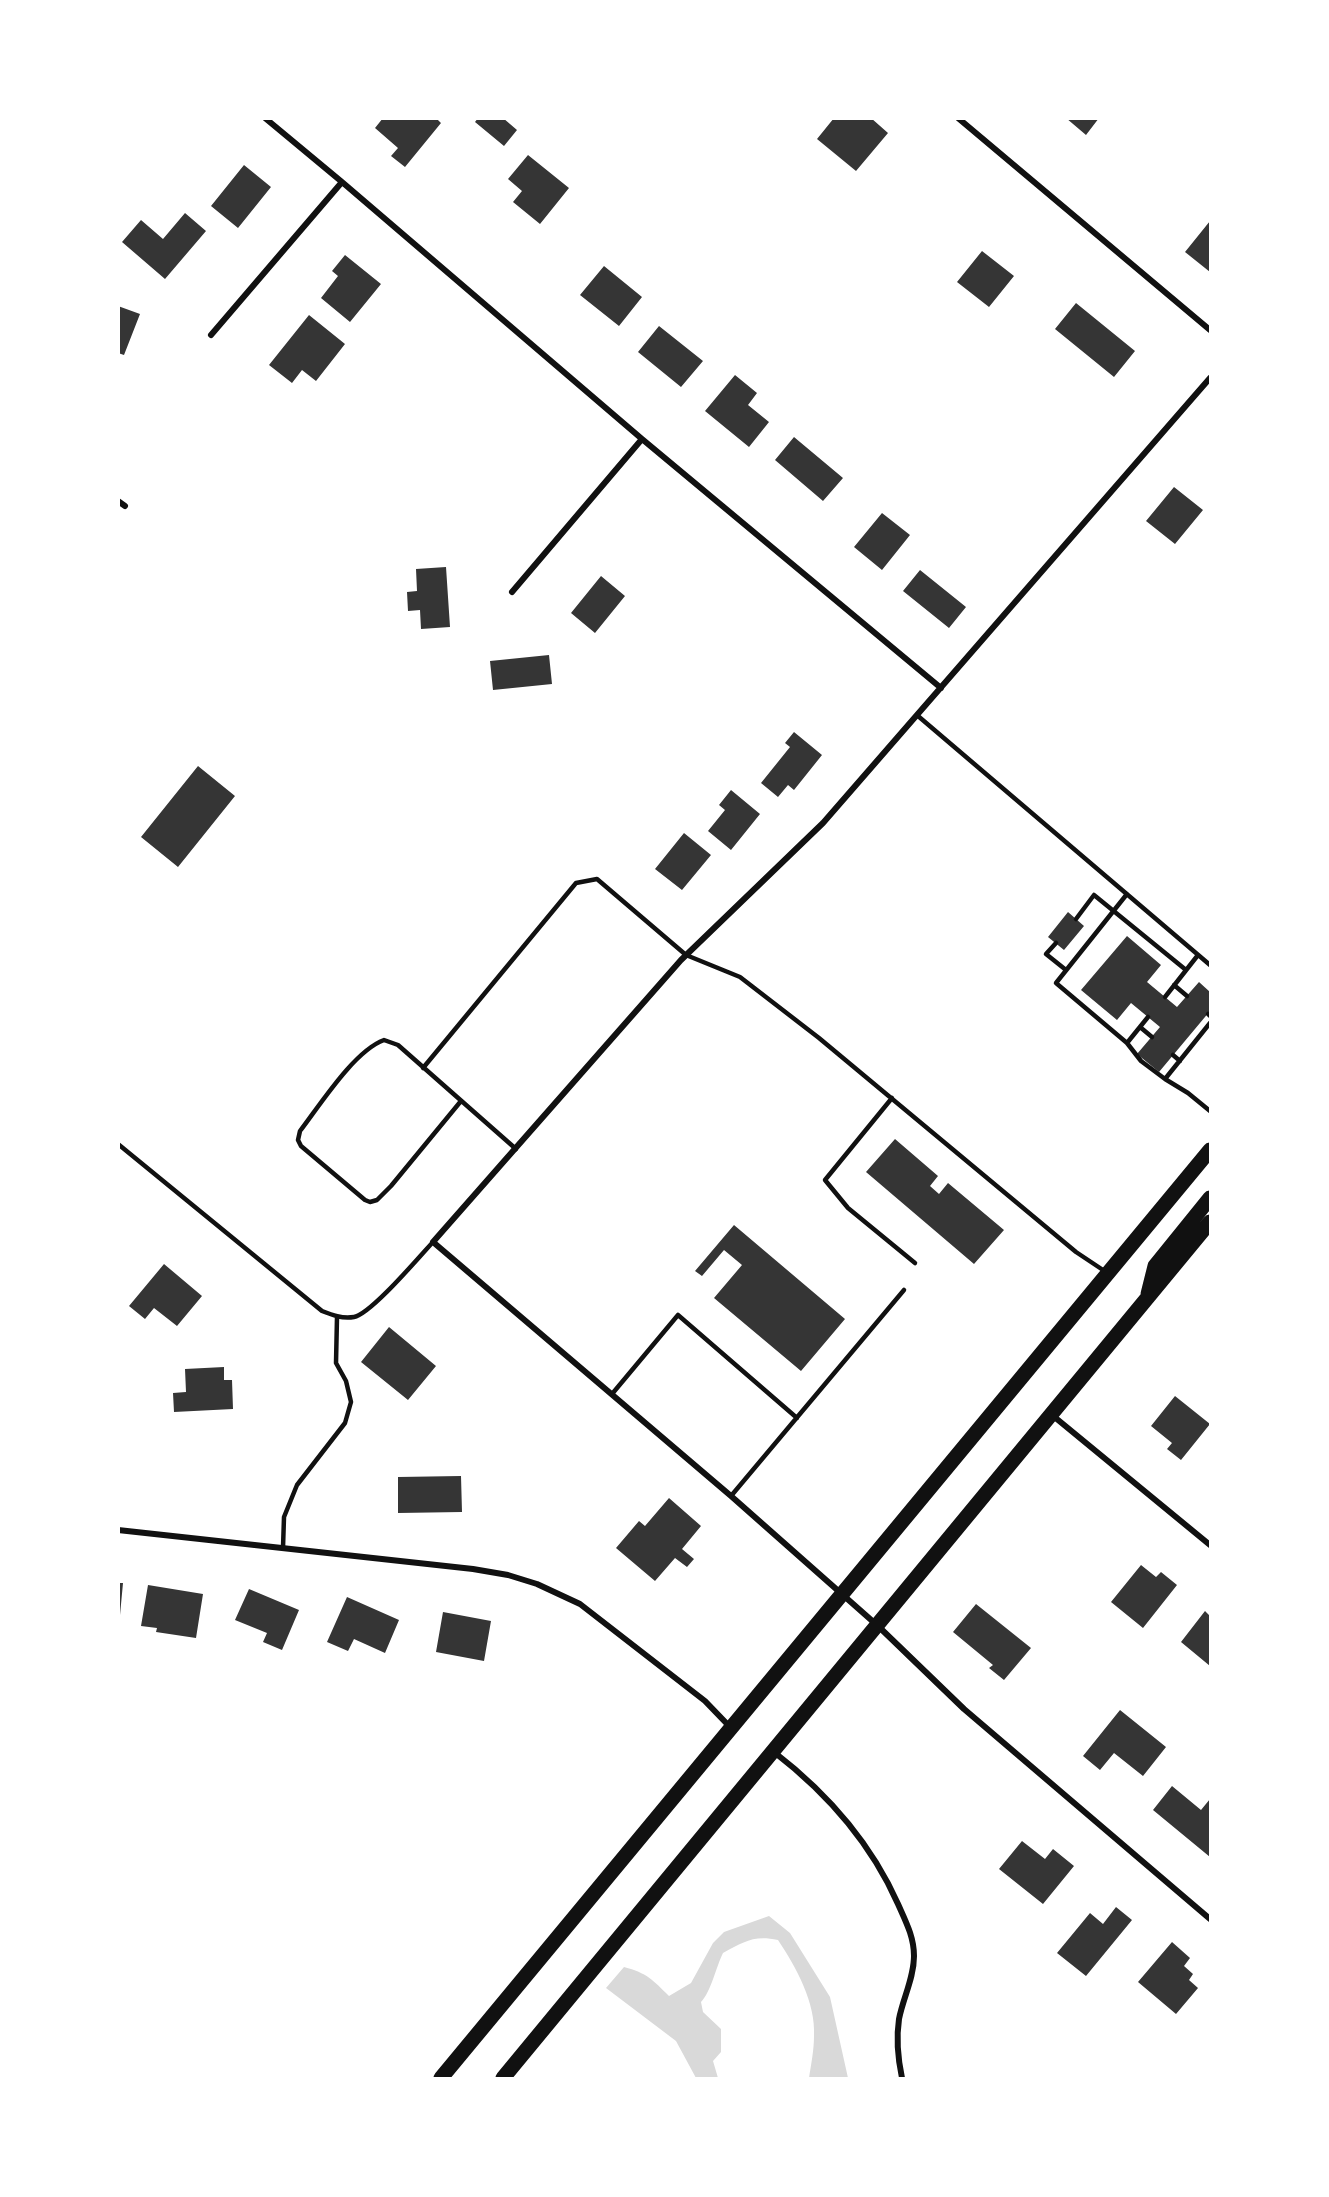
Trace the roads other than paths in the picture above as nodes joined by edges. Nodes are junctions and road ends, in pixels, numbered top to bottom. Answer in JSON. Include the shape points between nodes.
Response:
{"nodes":[{"id":1,"x":265,"y":118,"type":"edge"},
{"id":2,"x":958,"y":118,"type":"edge"},
{"id":3,"x":342,"y":182,"type":"junction"},
{"id":4,"x":1210,"y":330,"type":"edge"},
{"id":5,"x":211,"y":335,"type":"dead end"},
{"id":6,"x":1210,"y":378,"type":"edge"},
{"id":7,"x":642,"y":439,"type":"junction"},
{"id":8,"x":118,"y":501,"type":"edge"},
{"id":9,"x":125,"y":506,"type":"dead end"},
{"id":10,"x":512,"y":592,"type":"dead end"},
{"id":11,"x":942,"y":688,"type":"junction"},
{"id":12,"x":918,"y":716,"type":"junction"},
{"id":13,"x":1127,"y":894,"type":"junction"},
{"id":14,"x":1114,"y":910,"type":"junction"},
{"id":15,"x":1076,"y":919,"type":"dead end"},
{"id":16,"x":1056,"y":943,"type":"dead end"},
{"id":17,"x":1198,"y":955,"type":"junction"},
{"id":18,"x":686,"y":956,"type":"junction"},
{"id":19,"x":1210,"y":965,"type":"edge"},
{"id":20,"x":1065,"y":970,"type":"junction"},
{"id":21,"x":1186,"y":970,"type":"junction"},
{"id":22,"x":1174,"y":985,"type":"junction"},
{"id":23,"x":1186,"y":996,"type":"dead end"},
{"id":24,"x":1165,"y":997,"type":"dead end"},
{"id":25,"x":1148,"y":1017,"type":"dead end"},
{"id":26,"x":1210,"y":1023,"type":"edge"},
{"id":27,"x":1140,"y":1027,"type":"junction"},
{"id":28,"x":1191,"y":1034,"type":"dead end"},
{"id":29,"x":1152,"y":1037,"type":"dead end"},
{"id":30,"x":1198,"y":1039,"type":"junction"},
{"id":31,"x":1126,"y":1043,"type":"junction"},
{"id":32,"x":1173,"y":1055,"type":"dead end"},
{"id":33,"x":1180,"y":1061,"type":"junction"},
{"id":34,"x":423,"y":1068,"type":"junction"},
{"id":35,"x":1165,"y":1079,"type":"junction"},
{"id":36,"x":892,"y":1098,"type":"junction"},
{"id":37,"x":461,"y":1101,"type":"junction"},
{"id":38,"x":1210,"y":1110,"type":"edge"},
{"id":39,"x":118,"y":1144,"type":"edge"},
{"id":40,"x":516,"y":1149,"type":"junction"},
{"id":41,"x":1210,"y":1150,"type":"edge"},
{"id":42,"x":1210,"y":1198,"type":"edge"},
{"id":43,"x":1210,"y":1222,"type":"edge"},
{"id":44,"x":433,"y":1242,"type":"junction"},
{"id":45,"x":915,"y":1263,"type":"dead end"},
{"id":46,"x":1108,"y":1274,"type":"junction"},
{"id":47,"x":904,"y":1290,"type":"dead end"},
{"id":48,"x":1146,"y":1300,"type":"junction"},
{"id":49,"x":337,"y":1317,"type":"junction"},
{"id":50,"x":612,"y":1394,"type":"junction"},
{"id":51,"x":1052,"y":1414,"type":"junction"},
{"id":52,"x":796,"y":1418,"type":"junction"},
{"id":53,"x":731,"y":1496,"type":"junction"},
{"id":54,"x":118,"y":1530,"type":"edge"},
{"id":55,"x":1210,"y":1545,"type":"edge"},
{"id":56,"x":283,"y":1548,"type":"junction"},
{"id":57,"x":842,"y":1594,"type":"junction"},
{"id":58,"x":878,"y":1626,"type":"junction"},
{"id":59,"x":732,"y":1728,"type":"junction"},
{"id":60,"x":774,"y":1752,"type":"junction"},
{"id":61,"x":1210,"y":1919,"type":"edge"},
{"id":62,"x":441,"y":2079,"type":"edge"},
{"id":63,"x":503,"y":2079,"type":"edge"},
{"id":64,"x":902,"y":2079,"type":"edge"}],
"edges":[{"from":1,"to":3,"type":"street"},
{"from":2,"to":4,"type":"street"},
{"from":3,"to":5,"type":"street"},
{"from":3,"to":7,"type":"street"},
{"from":6,"to":11,"type":"street"},
{"from":7,"to":10,"type":"street"},
{"from":7,"to":11,"type":"street"},
{"from":8,"to":9,"type":"street"},
{"from":11,"to":12,"type":"street"},
{"from":12,"to":13,"type":"lane"},
{"from":12,"to":18,"type":"street","via":[[823,823]]},
{"from":13,"to":14,"type":"lane"},
{"from":13,"to":17,"type":"lane"},
{"from":14,"to":15,"type":"lane","via":[[1094,895]]},
{"from":14,"to":20,"type":"lane"},
{"from":14,"to":21,"type":"lane"},
{"from":16,"to":20,"type":"lane","via":[[1046,954]]},
{"from":17,"to":19,"type":"lane"},
{"from":17,"to":21,"type":"lane"},
{"from":18,"to":34,"type":"lane","via":[[597,879],[576,883]]},
{"from":18,"to":36,"type":"lane","via":[[740,977]]},
{"from":18,"to":40,"type":"street"},
{"from":20,"to":31,"type":"lane","via":[[1056,983]]},
{"from":21,"to":22,"type":"lane"},
{"from":22,"to":23,"type":"lane"},
{"from":22,"to":24,"type":"lane"},
{"from":25,"to":27,"type":"lane"},
{"from":26,"to":30,"type":"lane"},
{"from":27,"to":29,"type":"lane"},
{"from":27,"to":31,"type":"lane"},
{"from":28,"to":30,"type":"lane"},
{"from":30,"to":33,"type":"lane"},
{"from":31,"to":35,"type":"lane","via":[[1141,1061]]},
{"from":32,"to":33,"type":"lane"},
{"from":33,"to":35,"type":"lane"},
{"from":34,"to":37,"type":"lane"},
{"from":34,"to":37,"type":"lane","via":[[398,1045],[384,1040],[373,1044],[352,1064],[300,1131],[301,1146],[370,1202],[391,1186]]},
{"from":35,"to":38,"type":"lane"},
{"from":36,"to":45,"type":"lane","via":[[825,1180],[848,1208]]},
{"from":36,"to":46,"type":"lane","via":[[1076,1252]]},
{"from":37,"to":40,"type":"lane"},
{"from":39,"to":49,"type":"lane","via":[[322,1311]]},
{"from":40,"to":44,"type":"street"},
{"from":41,"to":46,"type":"highway"},
{"from":42,"to":48,"type":"highway","via":[[1155,1266]]},
{"from":43,"to":48,"type":"highway"},
{"from":44,"to":49,"type":"lane","via":[[375,1304],[356,1317]]},
{"from":44,"to":50,"type":"street"},
{"from":46,"to":57,"type":"highway"},
{"from":47,"to":52,"type":"lane"},
{"from":48,"to":51,"type":"highway"},
{"from":49,"to":56,"type":"lane","via":[[336,1363],[351,1402],[345,1424],[297,1485],[284,1517]]},
{"from":50,"to":52,"type":"lane","via":[[678,1315]]},
{"from":50,"to":53,"type":"street"},
{"from":51,"to":55,"type":"street"},
{"from":51,"to":58,"type":"highway"},
{"from":52,"to":53,"type":"lane"},
{"from":53,"to":57,"type":"street"},
{"from":54,"to":56,"type":"street"},
{"from":56,"to":59,"type":"street","via":[[473,1569],[537,1584],[580,1604],[705,1701]]},
{"from":57,"to":58,"type":"street"},
{"from":57,"to":59,"type":"highway"},
{"from":58,"to":60,"type":"highway"},
{"from":58,"to":61,"type":"street","via":[[964,1709]]},
{"from":59,"to":62,"type":"highway"},
{"from":60,"to":63,"type":"highway"},
{"from":60,"to":64,"type":"street","via":[[800,1772],[849,1823],[884,1873],[912,1937],[911,1979],[899,2019]]}]}
